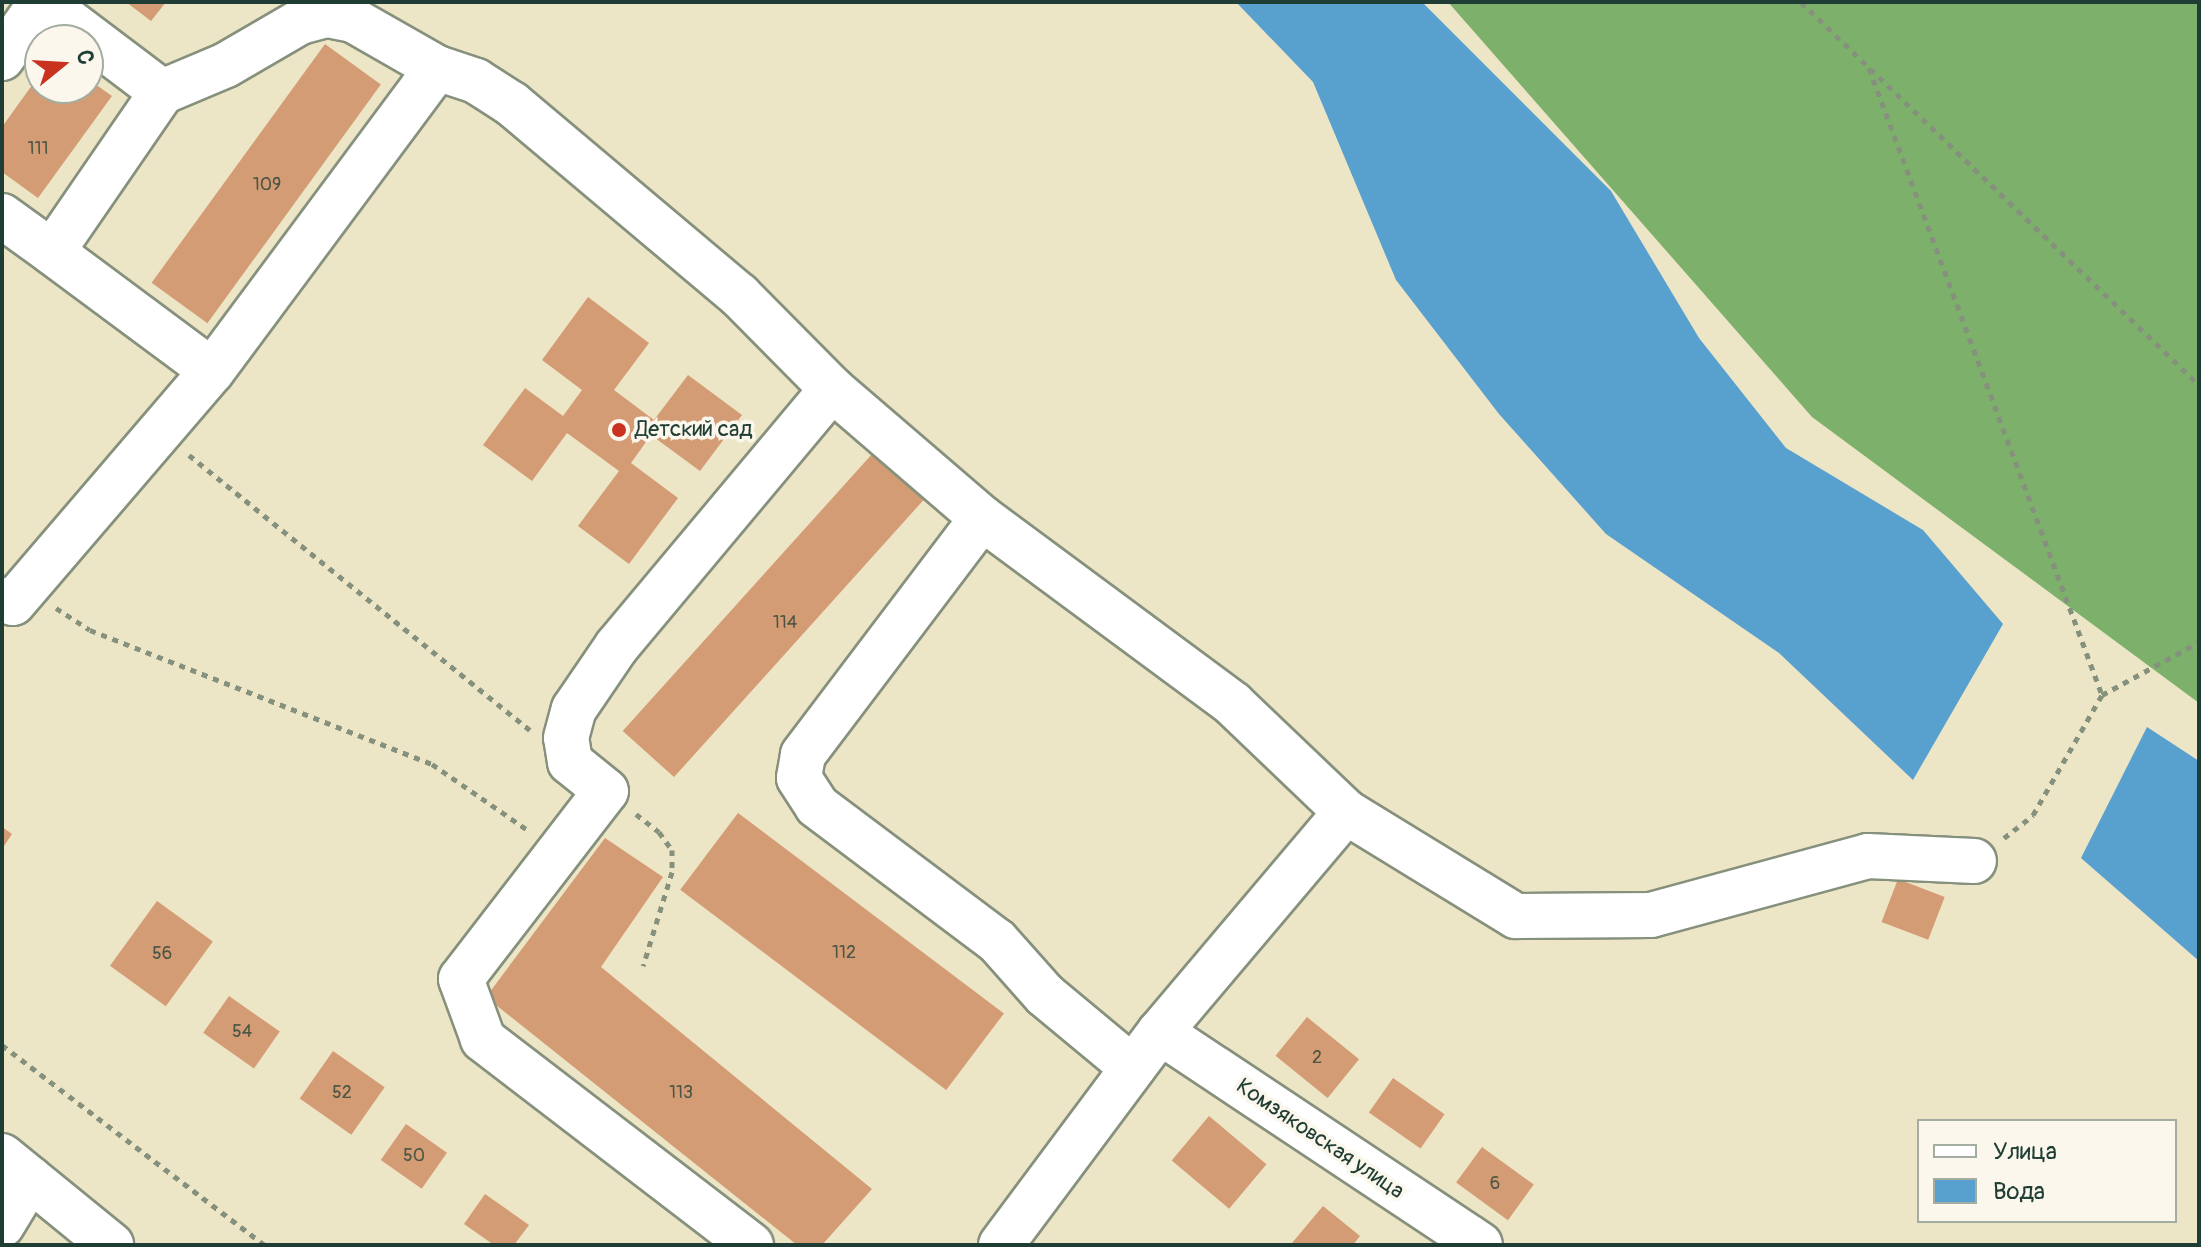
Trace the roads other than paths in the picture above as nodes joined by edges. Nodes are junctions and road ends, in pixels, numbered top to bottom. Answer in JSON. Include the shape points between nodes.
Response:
{"nodes":[{"id":1,"x":42,"y":2,"type":"edge"},
{"id":2,"x":2,"y":58,"type":"edge"},
{"id":3,"x":437,"y":68,"type":"junction"},
{"id":4,"x":162,"y":92,"type":"junction"},
{"id":5,"x":2,"y":216,"type":"edge"},
{"id":6,"x":52,"y":252,"type":"junction"},
{"id":7,"x":212,"y":371,"type":"junction"},
{"id":8,"x":832,"y":389,"type":"junction"},
{"id":9,"x":982,"y":518,"type":"junction"},
{"id":10,"x":8,"y":602,"type":"edge"},
{"id":11,"x":1346,"y":812,"type":"junction"},
{"id":12,"x":1974,"y":861,"type":"road end"},
{"id":13,"x":1160,"y":1032,"type":"junction"},
{"id":14,"x":1133,"y":1068,"type":"junction"},
{"id":15,"x":16,"y":1168,"type":"edge"},
{"id":16,"x":2,"y":1225,"type":"edge"},
{"id":17,"x":111,"y":1245,"type":"edge"},
{"id":18,"x":751,"y":1245,"type":"edge"},
{"id":19,"x":1001,"y":1245,"type":"edge"},
{"id":20,"x":1480,"y":1245,"type":"edge"}],
"edges":[{"from":1,"to":2,"type":"street"},
{"from":1,"to":4,"type":"street"},
{"from":3,"to":4,"type":"street","via":[[353,20],[327,15],[300,22],[226,65]]},
{"from":3,"to":7,"type":"street"},
{"from":3,"to":8,"type":"street","via":[[476,81],[512,104],[739,295]]},
{"from":4,"to":6,"type":"street"},
{"from":5,"to":6,"type":"street"},
{"from":6,"to":7,"type":"street"},
{"from":7,"to":10,"type":"street"},
{"from":8,"to":9,"type":"street"},
{"from":8,"to":18,"type":"street","via":[[617,646],[574,709],[566,738],[570,762],[606,791],[461,979],[483,1039]]},
{"from":9,"to":11,"type":"street","via":[[1233,704]]},
{"from":9,"to":14,"type":"street","via":[[803,755],[799,778],[817,806],[997,941],[1045,995]]},
{"from":11,"to":12,"type":"street","via":[[1516,916],[1651,915],[1868,856]]},
{"from":11,"to":13,"type":"street"},
{"from":13,"to":14,"type":"street"},
{"from":13,"to":20,"type":"street","name":"Комзяковская улица"},
{"from":14,"to":19,"type":"street"},
{"from":15,"to":16,"type":"street"},
{"from":15,"to":17,"type":"street"}]}
